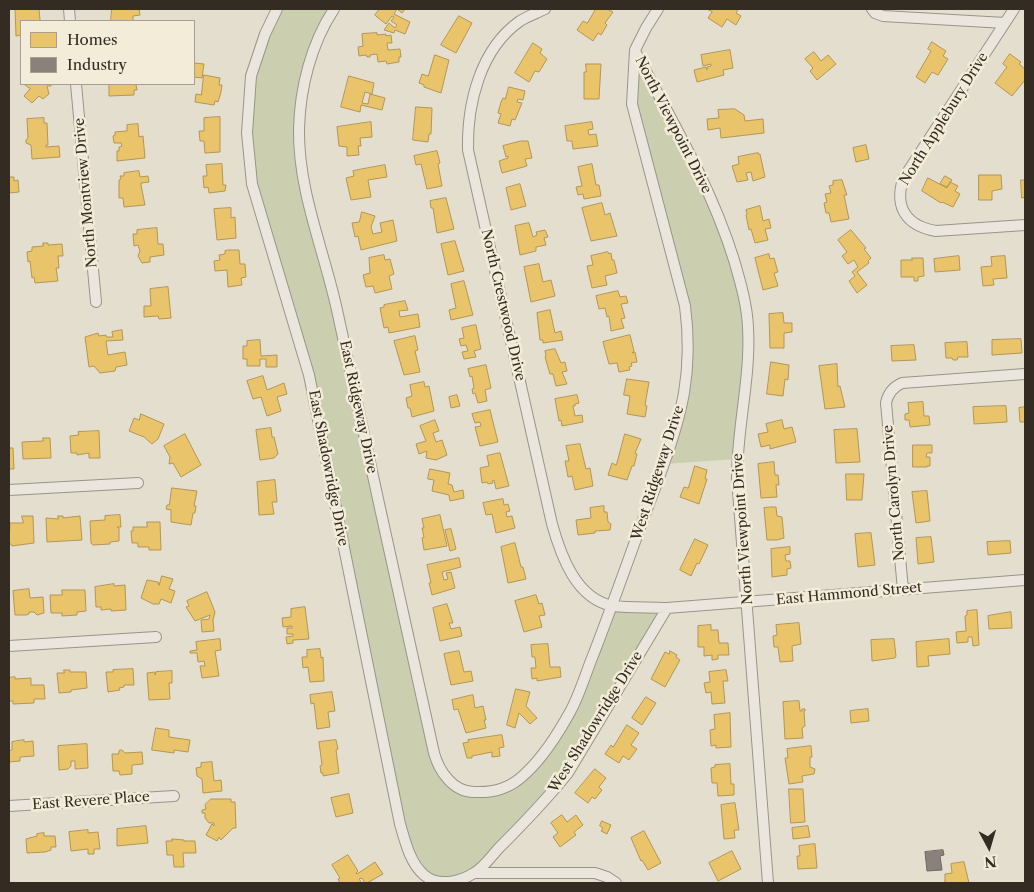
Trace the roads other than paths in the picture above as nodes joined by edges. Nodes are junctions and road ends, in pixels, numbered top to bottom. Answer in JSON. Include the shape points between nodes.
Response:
{"nodes":[{"id":1,"x":277,"y":9,"type":"edge"},
{"id":2,"x":334,"y":9,"type":"edge"},
{"id":3,"x":545,"y":9,"type":"edge"},
{"id":4,"x":658,"y":9,"type":"edge"},
{"id":5,"x":872,"y":9,"type":"edge"},
{"id":6,"x":1014,"y":9,"type":"edge"},
{"id":7,"x":1005,"y":23,"type":"junction"},
{"id":8,"x":635,"y":50,"type":"junction"},
{"id":9,"x":76,"y":85,"type":"edge"},
{"id":10,"x":1025,"y":225,"type":"edge"},
{"id":11,"x":96,"y":302,"type":"dead end"},
{"id":12,"x":1025,"y":374,"type":"edge"},
{"id":13,"x":138,"y":483,"type":"dead end"},
{"id":14,"x":9,"y":490,"type":"edge"},
{"id":15,"x":1025,"y":580,"type":"edge"},
{"id":16,"x":903,"y":590,"type":"junction"},
{"id":17,"x":747,"y":603,"type":"junction"},
{"id":18,"x":612,"y":606,"type":"junction"},
{"id":19,"x":667,"y":608,"type":"junction"},
{"id":20,"x":156,"y":637,"type":"dead end"},
{"id":21,"x":9,"y":646,"type":"edge"},
{"id":22,"x":470,"y":792,"type":"joint"},
{"id":23,"x":174,"y":796,"type":"dead end"},
{"id":24,"x":9,"y":806,"type":"edge"},
{"id":25,"x":476,"y":873,"type":"junction"},
{"id":26,"x":616,"y":883,"type":"edge"},
{"id":27,"x":768,"y":883,"type":"edge"}],
"edges":[{"from":1,"to":25,"type":"street","name":"East Shadowridge Drive","via":[[251,76],[247,133],[252,184],[309,375],[407,846],[414,863],[425,876],[441,883]]},
{"from":2,"to":22,"type":"street","name":"East Ridgeway Drive","via":[[314,50],[302,91],[299,130],[303,178],[335,298],[434,753],[443,775],[454,785]]},
{"from":3,"to":18,"type":"street","name":"North Crestwood Drive","via":[[520,21],[499,42],[486,63],[469,115],[468,150],[556,536],[580,587],[593,598]]},
{"from":4,"to":8,"type":"street","name":"West Ridgeway Drive"},
{"from":5,"to":7,"type":"street","via":[[883,16]]},
{"from":6,"to":7,"type":"street","name":"North Applebury Drive"},
{"from":7,"to":10,"type":"street","name":"North Applebury Drive","via":[[903,179],[898,192],[901,207],[913,223],[922,228],[936,231]]},
{"from":8,"to":17,"type":"street","name":"North Viewpoint Drive","via":[[708,193],[732,253],[744,302],[748,359],[737,478]]},
{"from":8,"to":18,"type":"street","name":"West Ridgeway Drive","via":[[632,104],[685,306],[688,361],[676,427]]},
{"from":9,"to":11,"type":"street","name":"North Montview Drive"},
{"from":12,"to":16,"type":"street","name":"North Carolyn Drive","via":[[902,383],[895,386],[888,396],[886,403]]},
{"from":13,"to":14,"type":"street"},
{"from":15,"to":16,"type":"street","name":"East Hammond Street"},
{"from":16,"to":17,"type":"street","name":"East Hammond Street"},
{"from":17,"to":19,"type":"street","name":"East Hammond Street"},
{"from":17,"to":27,"type":"street","name":"North Viewpoint Drive"},
{"from":18,"to":19,"type":"street","name":"East Hammond Street"},
{"from":18,"to":22,"type":"street","name":"West Ridgeway Drive","via":[[570,712],[543,753],[525,774],[508,786],[490,793]]},
{"from":19,"to":25,"type":"street","name":"West Shadowridge Drive","via":[[568,773]]},
{"from":20,"to":21,"type":"street"},
{"from":23,"to":24,"type":"street","name":"East Revere Place"},
{"from":25,"to":26,"type":"street","via":[[595,873]]}]}
